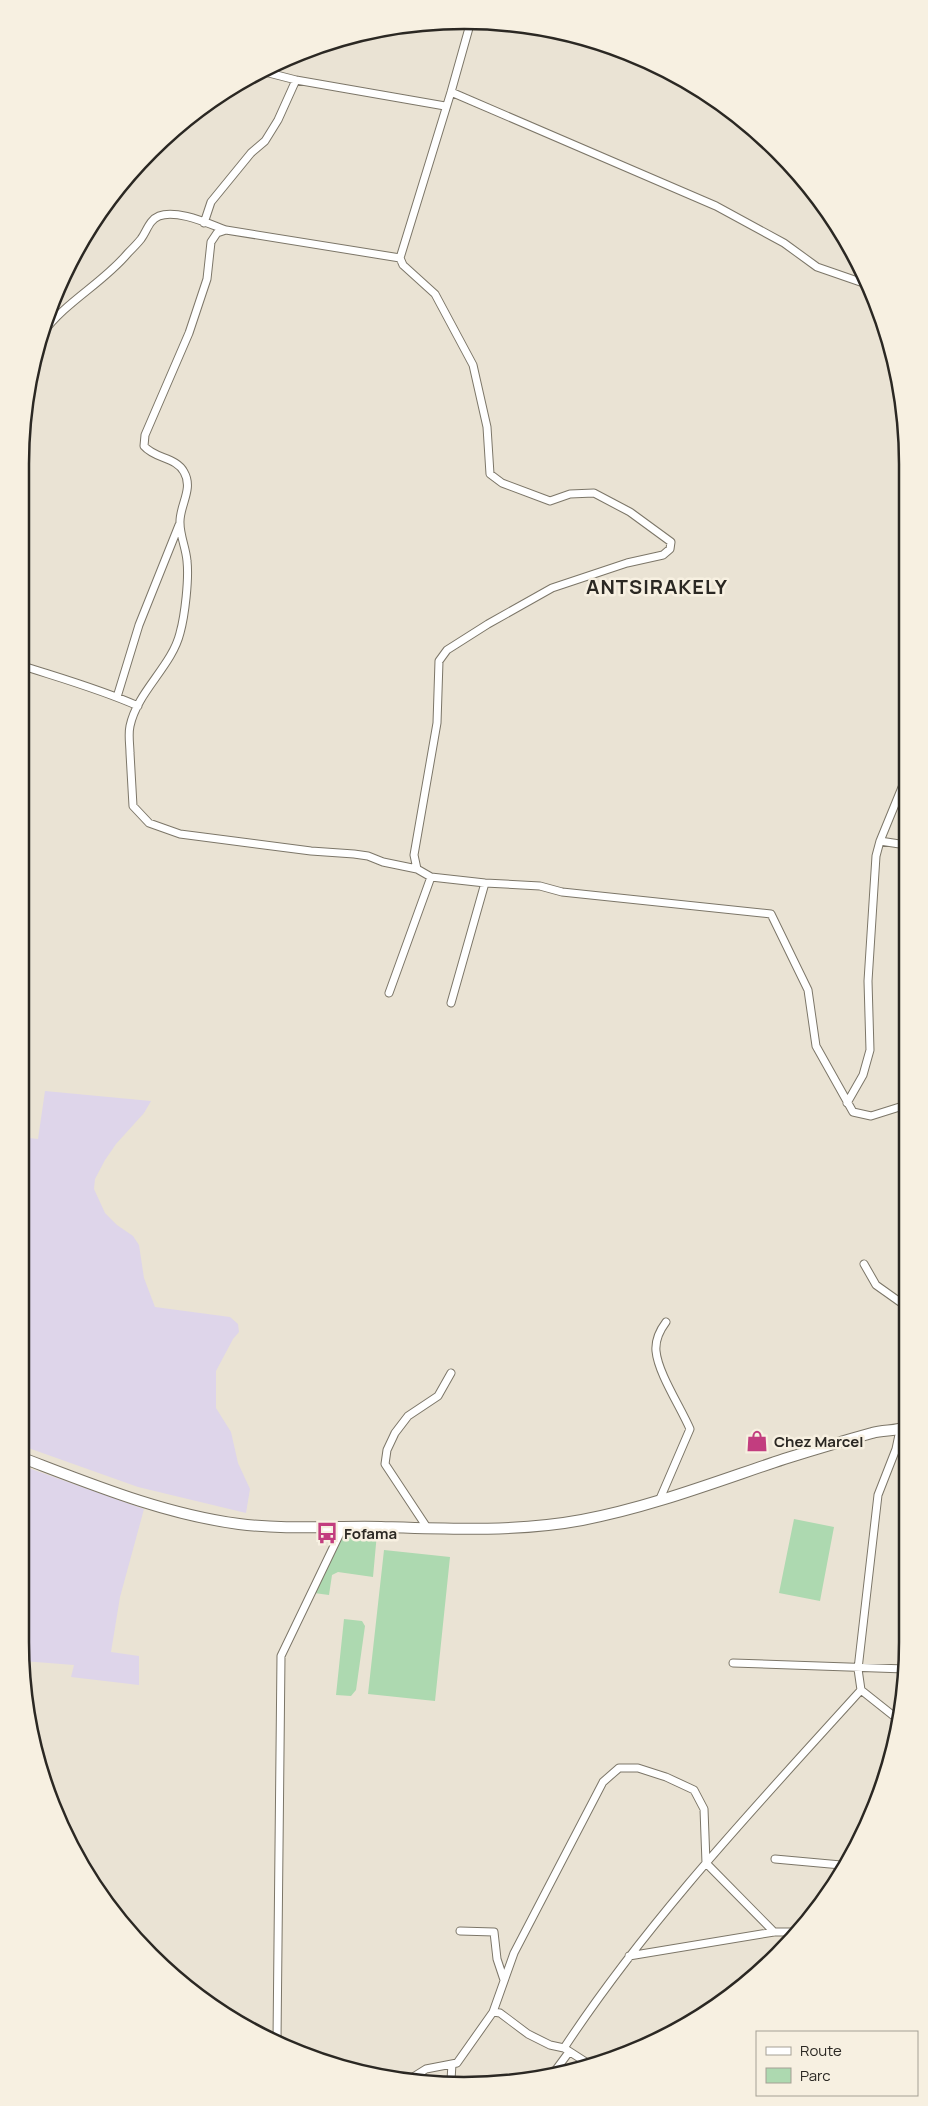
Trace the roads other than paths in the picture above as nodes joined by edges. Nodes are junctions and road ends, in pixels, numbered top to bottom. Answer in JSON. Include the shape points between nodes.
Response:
{"nodes":[{"id":1,"x":469,"y":29,"type":"edge"},
{"id":2,"x":272,"y":74,"type":"edge"},
{"id":3,"x":296,"y":80,"type":"junction"},
{"id":4,"x":451,"y":92,"type":"junction"},
{"id":5,"x":446,"y":106,"type":"junction"},
{"id":6,"x":204,"y":223,"type":"junction"},
{"id":7,"x":226,"y":230,"type":"junction"},
{"id":8,"x":400,"y":258,"type":"junction"},
{"id":9,"x":859,"y":281,"type":"edge"},
{"id":10,"x":55,"y":316,"type":"edge"},
{"id":11,"x":180,"y":525,"type":"junction"},
{"id":12,"x":29,"y":668,"type":"edge"},
{"id":13,"x":117,"y":696,"type":"junction"},
{"id":14,"x":138,"y":706,"type":"junction"},
{"id":15,"x":899,"y":795,"type":"edge"},
{"id":16,"x":880,"y":841,"type":"junction"},
{"id":17,"x":899,"y":844,"type":"edge"},
{"id":18,"x":417,"y":869,"type":"junction"},
{"id":19,"x":432,"y":877,"type":"junction"},
{"id":20,"x":485,"y":883,"type":"junction"},
{"id":21,"x":389,"y":993,"type":"dead end"},
{"id":22,"x":451,"y":1003,"type":"dead end"},
{"id":23,"x":847,"y":1102,"type":"junction"},
{"id":24,"x":899,"y":1107,"type":"edge"},
{"id":25,"x":864,"y":1264,"type":"dead end"},
{"id":26,"x":899,"y":1301,"type":"edge"},
{"id":27,"x":666,"y":1322,"type":"dead end"},
{"id":28,"x":452,"y":1372,"type":"dead end"},
{"id":29,"x":899,"y":1429,"type":"edge"},
{"id":30,"x":899,"y":1441,"type":"edge"},
{"id":31,"x":29,"y":1460,"type":"edge"},
{"id":32,"x":659,"y":1501,"type":"junction"},
{"id":33,"x":343,"y":1527,"type":"junction"},
{"id":34,"x":428,"y":1529,"type":"junction"},
{"id":35,"x":733,"y":1663,"type":"dead end"},
{"id":36,"x":858,"y":1668,"type":"junction"},
{"id":37,"x":898,"y":1669,"type":"edge"},
{"id":38,"x":860,"y":1690,"type":"junction"},
{"id":39,"x":893,"y":1716,"type":"edge"},
{"id":40,"x":775,"y":1859,"type":"dead end"},
{"id":41,"x":706,"y":1863,"type":"junction"},
{"id":42,"x":838,"y":1865,"type":"edge"},
{"id":43,"x":460,"y":1932,"type":"dead end"},
{"id":44,"x":774,"y":1932,"type":"junction"},
{"id":45,"x":788,"y":1932,"type":"edge"},
{"id":46,"x":629,"y":1956,"type":"junction"},
{"id":47,"x":504,"y":1980,"type":"junction"},
{"id":48,"x":493,"y":2012,"type":"junction"},
{"id":49,"x":277,"y":2035,"type":"edge"},
{"id":50,"x":566,"y":2050,"type":"junction"},
{"id":51,"x":583,"y":2060,"type":"edge"},
{"id":52,"x":452,"y":2064,"type":"junction"},
{"id":53,"x":556,"y":2067,"type":"edge"},
{"id":54,"x":416,"y":2075,"type":"edge"},
{"id":55,"x":451,"y":2077,"type":"edge"}],
"edges":[{"from":1,"to":4,"type":"street"},
{"from":2,"to":3,"type":"street"},
{"from":3,"to":5,"type":"street"},
{"from":3,"to":6,"type":"street","via":[[265,141],[210,202]]},
{"from":4,"to":5,"type":"street"},
{"from":4,"to":9,"type":"street","via":[[716,206],[784,243],[818,267]]},
{"from":5,"to":8,"type":"street"},
{"from":6,"to":7,"type":"street"},
{"from":6,"to":10,"type":"street","via":[[169,214],[158,216],[124,258]]},
{"from":7,"to":8,"type":"street"},
{"from":7,"to":11,"type":"street","via":[[217,233],[210,242],[208,279],[145,435],[144,446],[150,453],[172,460],[184,470],[188,481]]},
{"from":8,"to":18,"type":"street","via":[[403,266],[435,294],[473,365],[487,427],[490,474],[502,483],[550,501],[570,494],[594,493],[630,512],[671,542],[670,549],[663,555],[627,562],[552,588],[448,650],[439,662],[437,723],[414,855]]},
{"from":11,"to":13,"type":"street","via":[[139,625]]},
{"from":11,"to":14,"type":"street","via":[[187,561],[180,635]]},
{"from":12,"to":13,"type":"street"},
{"from":13,"to":14,"type":"street"},
{"from":14,"to":18,"type":"street","via":[[130,727],[133,806],[150,823],[180,834],[368,856]]},
{"from":15,"to":16,"type":"street"},
{"from":16,"to":17,"type":"street"},
{"from":16,"to":23,"type":"street","via":[[876,856],[868,981],[870,1050],[864,1075]]},
{"from":18,"to":19,"type":"street"},
{"from":19,"to":20,"type":"street"},
{"from":19,"to":21,"type":"street"},
{"from":20,"to":22,"type":"street"},
{"from":20,"to":23,"type":"street","via":[[540,886],[577,894],[770,914],[808,990],[816,1046]]},
{"from":23,"to":24,"type":"street","via":[[853,1112],[871,1116]]},
{"from":25,"to":26,"type":"street","via":[[876,1285]]},
{"from":27,"to":32,"type":"street","via":[[655,1349],[661,1370],[690,1429]]},
{"from":28,"to":34,"type":"street","via":[[438,1396],[408,1416],[387,1450],[385,1464]]},
{"from":29,"to":32,"type":"main road","via":[[875,1432]]},
{"from":30,"to":36,"type":"street","via":[[878,1495]]},
{"from":31,"to":33,"type":"main road","via":[[126,1497],[238,1524]]},
{"from":32,"to":34,"type":"main road","via":[[581,1521]]},
{"from":33,"to":34,"type":"main road"},
{"from":33,"to":49,"type":"street","via":[[281,1656]]},
{"from":35,"to":36,"type":"street"},
{"from":36,"to":37,"type":"street"},
{"from":36,"to":38,"type":"street"},
{"from":38,"to":39,"type":"street"},
{"from":38,"to":41,"type":"street"},
{"from":40,"to":42,"type":"street"},
{"from":41,"to":44,"type":"street"},
{"from":41,"to":46,"type":"street"},
{"from":41,"to":47,"type":"street","via":[[704,1809],[694,1790],[638,1768],[619,1768],[604,1782],[514,1953]]},
{"from":43,"to":47,"type":"street","via":[[494,1932],[497,1960]]},
{"from":44,"to":45,"type":"street"},
{"from":44,"to":46,"type":"street"},
{"from":46,"to":50,"type":"street"},
{"from":47,"to":48,"type":"street"},
{"from":48,"to":50,"type":"street","via":[[500,2013],[528,2034]]},
{"from":48,"to":52,"type":"street","via":[[458,2063]]},
{"from":50,"to":51,"type":"street"},
{"from":50,"to":53,"type":"street"},
{"from":52,"to":54,"type":"street","via":[[426,2069]]},
{"from":52,"to":55,"type":"street"}]}
